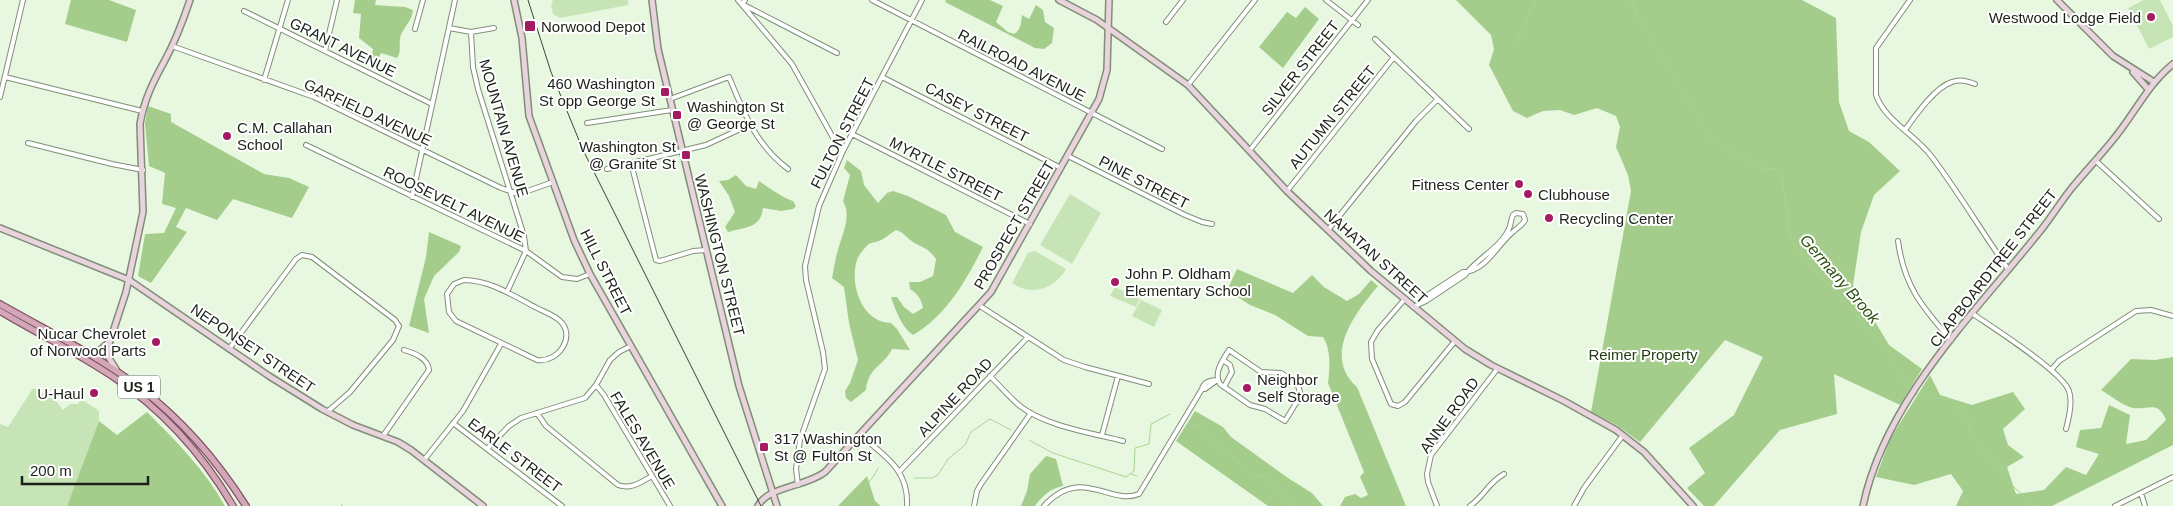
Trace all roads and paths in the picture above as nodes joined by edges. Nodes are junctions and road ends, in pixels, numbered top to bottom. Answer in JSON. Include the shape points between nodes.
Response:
{"nodes":[{"id":1,"x":23,"y":0,"type":"edge"},
{"id":2,"x":190,"y":0,"type":"edge"},
{"id":3,"x":288,"y":0,"type":"edge"},
{"id":4,"x":337,"y":0,"type":"edge"},
{"id":5,"x":423,"y":0,"type":"edge"},
{"id":6,"x":455,"y":0,"type":"edge"},
{"id":7,"x":514,"y":0,"type":"edge"},
{"id":8,"x":652,"y":0,"type":"edge"},
{"id":9,"x":738,"y":0,"type":"edge"},
{"id":10,"x":872,"y":0,"type":"edge"},
{"id":11,"x":922,"y":0,"type":"edge"},
{"id":12,"x":1059,"y":0,"type":"edge"},
{"id":13,"x":1109,"y":0,"type":"edge"},
{"id":14,"x":1255,"y":0,"type":"edge"},
{"id":15,"x":1326,"y":0,"type":"edge"},
{"id":16,"x":1368,"y":0,"type":"edge"},
{"id":17,"x":1910,"y":0,"type":"edge"},
{"id":18,"x":2057,"y":0,"type":"edge"},
{"id":19,"x":1181,"y":1,"type":"edge"},
{"id":20,"x":743,"y":2,"type":"edge"},
{"id":21,"x":244,"y":11,"type":"dead end"},
{"id":22,"x":911,"y":20,"type":"junction"},
{"id":23,"x":1352,"y":20,"type":"junction"},
{"id":24,"x":1166,"y":22,"type":"dead end"},
{"id":25,"x":1358,"y":25,"type":"dead end"},
{"id":26,"x":449,"y":28,"type":"junction"},
{"id":27,"x":494,"y":28,"type":"dead end"},
{"id":28,"x":415,"y":29,"type":"dead end"},
{"id":29,"x":1109,"y":29,"type":"junction"},
{"id":30,"x":281,"y":30,"type":"junction"},
{"id":31,"x":471,"y":32,"type":"junction"},
{"id":32,"x":1376,"y":39,"type":"dead end"},
{"id":33,"x":172,"y":46,"type":"junction"},
{"id":34,"x":325,"y":50,"type":"junction"},
{"id":35,"x":837,"y":53,"type":"dead end"},
{"id":36,"x":1394,"y":57,"type":"junction"},
{"id":37,"x":2173,"y":64,"type":"edge"},
{"id":38,"x":2129,"y":68,"type":"junction"},
{"id":39,"x":5,"y":77,"type":"junction"},
{"id":40,"x":882,"y":77,"type":"junction"},
{"id":41,"x":264,"y":80,"type":"junction"},
{"id":42,"x":2154,"y":82,"type":"junction"},
{"id":43,"x":1975,"y":84,"type":"dead end"},
{"id":44,"x":1188,"y":85,"type":"junction"},
{"id":45,"x":2148,"y":89,"type":"junction"},
{"id":46,"x":0,"y":97,"type":"edge"},
{"id":47,"x":670,"y":99,"type":"junction"},
{"id":48,"x":1438,"y":100,"type":"junction"},
{"id":49,"x":432,"y":104,"type":"junction"},
{"id":50,"x":672,"y":110,"type":"junction"},
{"id":51,"x":142,"y":111,"type":"junction"},
{"id":52,"x":1091,"y":113,"type":"junction"},
{"id":53,"x":587,"y":123,"type":"dead end"},
{"id":54,"x":749,"y":125,"type":"junction"},
{"id":55,"x":1468,"y":129,"type":"dead end"},
{"id":56,"x":1905,"y":130,"type":"junction"},
{"id":57,"x":852,"y":134,"type":"junction"},
{"id":58,"x":28,"y":143,"type":"dead end"},
{"id":59,"x":306,"y":145,"type":"dead end"},
{"id":60,"x":1162,"y":149,"type":"dead end"},
{"id":61,"x":422,"y":150,"type":"junction"},
{"id":62,"x":682,"y":150,"type":"junction"},
{"id":63,"x":843,"y":150,"type":"junction"},
{"id":64,"x":1250,"y":150,"type":"junction"},
{"id":65,"x":1068,"y":156,"type":"junction"},
{"id":66,"x":2095,"y":160,"type":"junction"},
{"id":67,"x":631,"y":163,"type":"junction"},
{"id":68,"x":1061,"y":168,"type":"junction"},
{"id":69,"x":788,"y":169,"type":"dead end"},
{"id":70,"x":143,"y":170,"type":"junction"},
{"id":71,"x":606,"y":170,"type":"dead end"},
{"id":72,"x":552,"y":182,"type":"junction"},
{"id":73,"x":1287,"y":190,"type":"junction"},
{"id":74,"x":511,"y":192,"type":"junction"},
{"id":75,"x":412,"y":197,"type":"junction"},
{"id":76,"x":2159,"y":219,"type":"dead end"},
{"id":77,"x":1030,"y":224,"type":"junction"},
{"id":78,"x":1212,"y":224,"type":"dead end"},
{"id":79,"x":0,"y":228,"type":"edge"},
{"id":80,"x":1328,"y":230,"type":"junction"},
{"id":81,"x":1898,"y":241,"type":"dead end"},
{"id":82,"x":706,"y":250,"type":"junction"},
{"id":83,"x":526,"y":251,"type":"junction"},
{"id":84,"x":2008,"y":269,"type":"junction"},
{"id":85,"x":1467,"y":272,"type":"junction"},
{"id":86,"x":590,"y":274,"type":"junction"},
{"id":87,"x":129,"y":280,"type":"junction"},
{"id":88,"x":507,"y":292,"type":"junction"},
{"id":89,"x":1404,"y":300,"type":"junction"},
{"id":90,"x":0,"y":304,"type":"edge"},
{"id":91,"x":980,"y":306,"type":"junction"},
{"id":92,"x":1413,"y":307,"type":"junction"},
{"id":93,"x":0,"y":311,"type":"edge"},
{"id":94,"x":1973,"y":314,"type":"junction"},
{"id":95,"x":2173,"y":316,"type":"edge"},
{"id":96,"x":1028,"y":337,"type":"junction"},
{"id":97,"x":1455,"y":340,"type":"junction"},
{"id":98,"x":1951,"y":340,"type":"junction"},
{"id":99,"x":109,"y":341,"type":"junction"},
{"id":100,"x":501,"y":344,"type":"junction"},
{"id":101,"x":631,"y":346,"type":"junction"},
{"id":102,"x":229,"y":349,"type":"junction"},
{"id":103,"x":404,"y":350,"type":"dead end"},
{"id":104,"x":82,"y":351,"type":"junction"},
{"id":105,"x":1223,"y":360,"type":"junction"},
{"id":106,"x":1498,"y":368,"type":"junction"},
{"id":107,"x":2052,"y":369,"type":"junction"},
{"id":108,"x":119,"y":373,"type":"junction"},
{"id":109,"x":990,"y":376,"type":"junction"},
{"id":110,"x":1118,"y":376,"type":"junction"},
{"id":111,"x":1217,"y":381,"type":"junction"},
{"id":112,"x":1149,"y":384,"type":"dead end"},
{"id":113,"x":596,"y":386,"type":"junction"},
{"id":114,"x":1224,"y":387,"type":"junction"},
{"id":115,"x":327,"y":412,"type":"junction"},
{"id":116,"x":537,"y":413,"type":"junction"},
{"id":117,"x":1031,"y":413,"type":"junction"},
{"id":118,"x":453,"y":423,"type":"junction"},
{"id":119,"x":2066,"y":429,"type":"dead end"},
{"id":120,"x":860,"y":434,"type":"junction"},
{"id":121,"x":1623,"y":435,"type":"junction"},
{"id":122,"x":383,"y":436,"type":"junction"},
{"id":123,"x":1102,"y":436,"type":"junction"},
{"id":124,"x":1123,"y":441,"type":"dead end"},
{"id":125,"x":488,"y":448,"type":"junction"},
{"id":126,"x":424,"y":460,"type":"junction"},
{"id":127,"x":899,"y":472,"type":"junction"},
{"id":128,"x":1504,"y":474,"type":"dead end"},
{"id":129,"x":652,"y":476,"type":"junction"},
{"id":130,"x":2173,"y":477,"type":"edge"},
{"id":131,"x":798,"y":485,"type":"junction"},
{"id":132,"x":773,"y":492,"type":"junction"},
{"id":133,"x":2141,"y":493,"type":"junction"},
{"id":134,"x":233,"y":506,"type":"edge"},
{"id":135,"x":246,"y":506,"type":"edge"},
{"id":136,"x":483,"y":506,"type":"edge"},
{"id":137,"x":562,"y":506,"type":"edge"},
{"id":138,"x":670,"y":506,"type":"edge"},
{"id":139,"x":722,"y":506,"type":"edge"},
{"id":140,"x":758,"y":506,"type":"edge"},
{"id":141,"x":777,"y":506,"type":"edge"},
{"id":142,"x":907,"y":506,"type":"edge"},
{"id":143,"x":974,"y":506,"type":"edge"},
{"id":144,"x":1044,"y":506,"type":"edge"},
{"id":145,"x":1437,"y":506,"type":"edge"},
{"id":146,"x":1470,"y":506,"type":"edge"},
{"id":147,"x":1574,"y":506,"type":"edge"},
{"id":148,"x":1694,"y":506,"type":"edge"},
{"id":149,"x":1863,"y":506,"type":"edge"},
{"id":150,"x":2115,"y":506,"type":"edge"},
{"id":151,"x":2145,"y":506,"type":"edge"}],
"edges":[{"from":1,"to":39,"type":"street"},
{"from":2,"to":33,"type":"street"},
{"from":3,"to":30,"type":"street"},
{"from":4,"to":34,"type":"street"},
{"from":5,"to":28,"type":"street"},
{"from":6,"to":26,"type":"street"},
{"from":7,"to":72,"type":"street","name":"HILL STREET","via":[[522,38],[529,116]]},
{"from":8,"to":47,"type":"street","name":"WASHINGTON STREET","via":[[656,40]]},
{"from":9,"to":20,"type":"street"},
{"from":10,"to":22,"type":"street","name":"RAILROAD AVENUE"},
{"from":11,"to":22,"type":"street","name":"FULTON STREET"},
{"from":12,"to":29,"type":"street","name":"NAHATAN STREET"},
{"from":13,"to":29,"type":"street","name":"PROSPECT STREET"},
{"from":14,"to":44,"type":"street"},
{"from":15,"to":23,"type":"street"},
{"from":16,"to":23,"type":"street","name":"SILVER STREET"},
{"from":17,"to":56,"type":"street","via":[[1879,42],[1875,58],[1878,100]]},
{"from":18,"to":38,"type":"street"},
{"from":19,"to":24,"type":"street"},
{"from":20,"to":35,"type":"street"},
{"from":20,"to":63,"type":"street","via":[[792,64]]},
{"from":21,"to":30,"type":"street","name":"GRANT AVENUE"},
{"from":22,"to":40,"type":"street","name":"FULTON STREET"},
{"from":22,"to":52,"type":"street","name":"RAILROAD AVENUE"},
{"from":23,"to":25,"type":"street"},
{"from":23,"to":64,"type":"street","name":"SILVER STREET"},
{"from":26,"to":31,"type":"street"},
{"from":26,"to":49,"type":"street"},
{"from":27,"to":31,"type":"street"},
{"from":29,"to":44,"type":"street","name":"NAHATAN STREET"},
{"from":29,"to":52,"type":"street","name":"PROSPECT STREET","via":[[1107,70],[1099,99]]},
{"from":30,"to":34,"type":"street","name":"GRANT AVENUE"},
{"from":30,"to":41,"type":"street"},
{"from":31,"to":74,"type":"street","name":"MOUNTAIN AVENUE","via":[[473,67]]},
{"from":32,"to":36,"type":"street"},
{"from":33,"to":41,"type":"street","name":"GARFIELD AVENUE"},
{"from":33,"to":51,"type":"street"},
{"from":34,"to":49,"type":"street","name":"GRANT AVENUE"},
{"from":36,"to":48,"type":"street"},
{"from":36,"to":73,"type":"street","name":"AUTUMN STREET"},
{"from":37,"to":42,"type":"street","name":"CLAPBOARDTREE STREET"},
{"from":38,"to":42,"type":"street"},
{"from":38,"to":45,"type":"street"},
{"from":39,"to":46,"type":"street"},
{"from":39,"to":51,"type":"street"},
{"from":40,"to":57,"type":"street","name":"FULTON STREET"},
{"from":40,"to":68,"type":"street","name":"CASEY STREET"},
{"from":41,"to":61,"type":"street","name":"GARFIELD AVENUE","via":[[314,97]]},
{"from":42,"to":45,"type":"street","name":"CLAPBOARDTREE STREET"},
{"from":43,"to":56,"type":"street","via":[[1964,80],[1950,82],[1924,105]]},
{"from":44,"to":64,"type":"street","name":"NAHATAN STREET"},
{"from":45,"to":66,"type":"street","name":"CLAPBOARDTREE STREET","via":[[2124,126]]},
{"from":47,"to":50,"type":"street","name":"WASHINGTON STREET"},
{"from":47,"to":54,"type":"street","via":[[729,77]]},
{"from":48,"to":55,"type":"street"},
{"from":48,"to":80,"type":"street","via":[[1416,121]]},
{"from":49,"to":61,"type":"street"},
{"from":50,"to":53,"type":"street"},
{"from":50,"to":62,"type":"street","name":"WASHINGTON STREET"},
{"from":51,"to":70,"type":"street"},
{"from":52,"to":60,"type":"street","name":"RAILROAD AVENUE"},
{"from":52,"to":65,"type":"street","name":"PROSPECT STREET"},
{"from":54,"to":62,"type":"street","via":[[712,143]]},
{"from":54,"to":69,"type":"street","via":[[776,160]]},
{"from":56,"to":84,"type":"street","via":[[1932,157]]},
{"from":57,"to":63,"type":"street","name":"FULTON STREET"},
{"from":57,"to":77,"type":"street","name":"MYRTLE STREET"},
{"from":58,"to":70,"type":"street"},
{"from":59,"to":75,"type":"street","name":"ROOSEVELT AVENUE"},
{"from":61,"to":74,"type":"street","name":"GARFIELD AVENUE"},
{"from":61,"to":75,"type":"street"},
{"from":62,"to":67,"type":"street"},
{"from":62,"to":82,"type":"street","name":"WASHINGTON STREET"},
{"from":63,"to":131,"type":"street","name":"FULTON STREET","via":[[819,206],[805,266],[825,370],[801,435],[796,469]]},
{"from":64,"to":73,"type":"street","name":"NAHATAN STREET"},
{"from":65,"to":68,"type":"street","name":"PROSPECT STREET"},
{"from":65,"to":78,"type":"street","name":"PINE STREET","via":[[1185,215]]},
{"from":66,"to":76,"type":"street"},
{"from":66,"to":84,"type":"street","name":"CLAPBOARDTREE STREET"},
{"from":67,"to":71,"type":"street"},
{"from":67,"to":82,"type":"street","via":[[654,257],[658,261]]},
{"from":68,"to":77,"type":"street","name":"PROSPECT STREET"},
{"from":70,"to":87,"type":"street","via":[[143,212]]},
{"from":72,"to":74,"type":"street","via":[[519,194]]},
{"from":72,"to":86,"type":"street","name":"HILL STREET"},
{"from":73,"to":80,"type":"street","name":"NAHATAN STREET"},
{"from":74,"to":83,"type":"street","name":"MOUNTAIN AVENUE"},
{"from":75,"to":83,"type":"street","name":"ROOSEVELT AVENUE"},
{"from":77,"to":91,"type":"street","name":"PROSPECT STREET","via":[[996,286]]},
{"from":79,"to":87,"type":"street","name":"NEPONSET STREET"},
{"from":80,"to":89,"type":"street","name":"NAHATAN STREET"},
{"from":81,"to":98,"type":"street","via":[[1903,269],[1912,292]]},
{"from":82,"to":132,"type":"street","name":"WASHINGTON STREET","via":[[739,386]]},
{"from":83,"to":86,"type":"street","name":"ROOSEVELT AVENUE","via":[[567,279]]},
{"from":83,"to":88,"type":"street"},
{"from":84,"to":94,"type":"street","name":"CLAPBOARDTREE STREET"},
{"from":85,"to":85,"type":"street","via":[[1489,258],[1518,228],[1525,220],[1523,214],[1514,214],[1510,228]]},
{"from":85,"to":92,"type":"street"},
{"from":86,"to":101,"type":"street","name":"HILL STREET"},
{"from":87,"to":99,"type":"street"},
{"from":87,"to":102,"type":"street","name":"NEPONSET STREET"},
{"from":88,"to":100,"type":"street","via":[[475,280],[464,280],[450,288],[447,300],[449,312],[456,321]]},
{"from":88,"to":100,"type":"street","via":[[559,320],[565,338],[560,353],[542,361]]},
{"from":89,"to":92,"type":"street","name":"NAHATAN STREET"},
{"from":89,"to":97,"type":"street","via":[[1371,342],[1372,359],[1391,404],[1398,406],[1405,402]]},
{"from":90,"to":104,"type":"main road","number":"US 1"},
{"from":91,"to":96,"type":"street"},
{"from":91,"to":120,"type":"street","name":"PROSPECT STREET"},
{"from":92,"to":97,"type":"street","name":"NAHATAN STREET"},
{"from":93,"to":134,"type":"main road","number":"US 1","via":[[100,368],[150,406],[196,452]]},
{"from":94,"to":98,"type":"street","name":"CLAPBOARDTREE STREET"},
{"from":94,"to":107,"type":"street"},
{"from":95,"to":107,"type":"street","via":[[2151,310],[2136,311]]},
{"from":96,"to":109,"type":"street","name":"ALPINE ROAD"},
{"from":96,"to":110,"type":"street","via":[[1064,360]]},
{"from":97,"to":106,"type":"street","name":"NAHATAN STREET","via":[[1473,355]]},
{"from":98,"to":149,"type":"street","name":"CLAPBOARDTREE STREET","via":[[1925,374],[1888,436],[1871,473]]},
{"from":99,"to":104,"type":"street","via":[[98,351]]},
{"from":99,"to":108,"type":"street","via":[[109,358]]},
{"from":100,"to":118,"type":"street"},
{"from":101,"to":113,"type":"street","via":[[610,360]]},
{"from":101,"to":139,"type":"street","name":"HILL STREET"},
{"from":102,"to":115,"type":"street","name":"NEPONSET STREET"},
{"from":102,"to":115,"type":"street","via":[[296,259],[302,255],[312,257],[399,326],[393,340],[350,392]]},
{"from":103,"to":122,"type":"street","via":[[423,359],[429,370]]},
{"from":104,"to":108,"type":"main road","number":"US 1"},
{"from":105,"to":111,"type":"street"},
{"from":105,"to":114,"type":"street","via":[[1230,365],[1232,372]]},
{"from":105,"to":114,"type":"street","via":[[1229,350],[1261,372],[1286,375],[1298,383],[1301,395],[1285,421],[1265,409],[1250,405]]},
{"from":106,"to":121,"type":"street","name":"NAHATAN STREET"},
{"from":106,"to":145,"type":"street","name":"ANNE ROAD","via":[[1431,455],[1427,474]]},
{"from":107,"to":119,"type":"street","via":[[2069,391]]},
{"from":108,"to":135,"type":"main road","number":"US 1","via":[[148,394],[196,440]]},
{"from":109,"to":117,"type":"street"},
{"from":109,"to":127,"type":"street","name":"ALPINE ROAD"},
{"from":110,"to":112,"type":"street"},
{"from":110,"to":123,"type":"street"},
{"from":111,"to":114,"type":"street"},
{"from":111,"to":144,"type":"street","via":[[1213,379],[1203,386],[1140,493],[1125,498],[1068,489],[1055,494]]},
{"from":113,"to":116,"type":"street","via":[[580,400]]},
{"from":113,"to":129,"type":"street","name":"FALES AVENUE"},
{"from":115,"to":122,"type":"street","name":"NEPONSET STREET"},
{"from":116,"to":125,"type":"street","via":[[515,421]]},
{"from":116,"to":129,"type":"street","via":[[546,426],[618,485],[636,485]]},
{"from":117,"to":123,"type":"street"},
{"from":117,"to":143,"type":"street","via":[[980,484]]},
{"from":118,"to":125,"type":"street","name":"EARLE STREET"},
{"from":118,"to":126,"type":"street"},
{"from":120,"to":127,"type":"street"},
{"from":120,"to":131,"type":"street","name":"PROSPECT STREET","via":[[825,472]]},
{"from":121,"to":147,"type":"street"},
{"from":121,"to":148,"type":"street","name":"NAHATAN STREET","via":[[1651,458]]},
{"from":122,"to":126,"type":"street","name":"NEPONSET STREET"},
{"from":123,"to":124,"type":"street"},
{"from":125,"to":137,"type":"street","name":"EARLE STREET"},
{"from":126,"to":136,"type":"street","name":"NEPONSET STREET"},
{"from":127,"to":142,"type":"street","via":[[907,488]]},
{"from":128,"to":146,"type":"street","via":[[1491,482]]},
{"from":129,"to":138,"type":"street","name":"FALES AVENUE"},
{"from":130,"to":133,"type":"street"},
{"from":131,"to":132,"type":"street","name":"PROSPECT STREET"},
{"from":132,"to":140,"type":"street"},
{"from":132,"to":141,"type":"street","name":"WASHINGTON STREET"},
{"from":133,"to":150,"type":"street"},
{"from":133,"to":151,"type":"street"}]}
